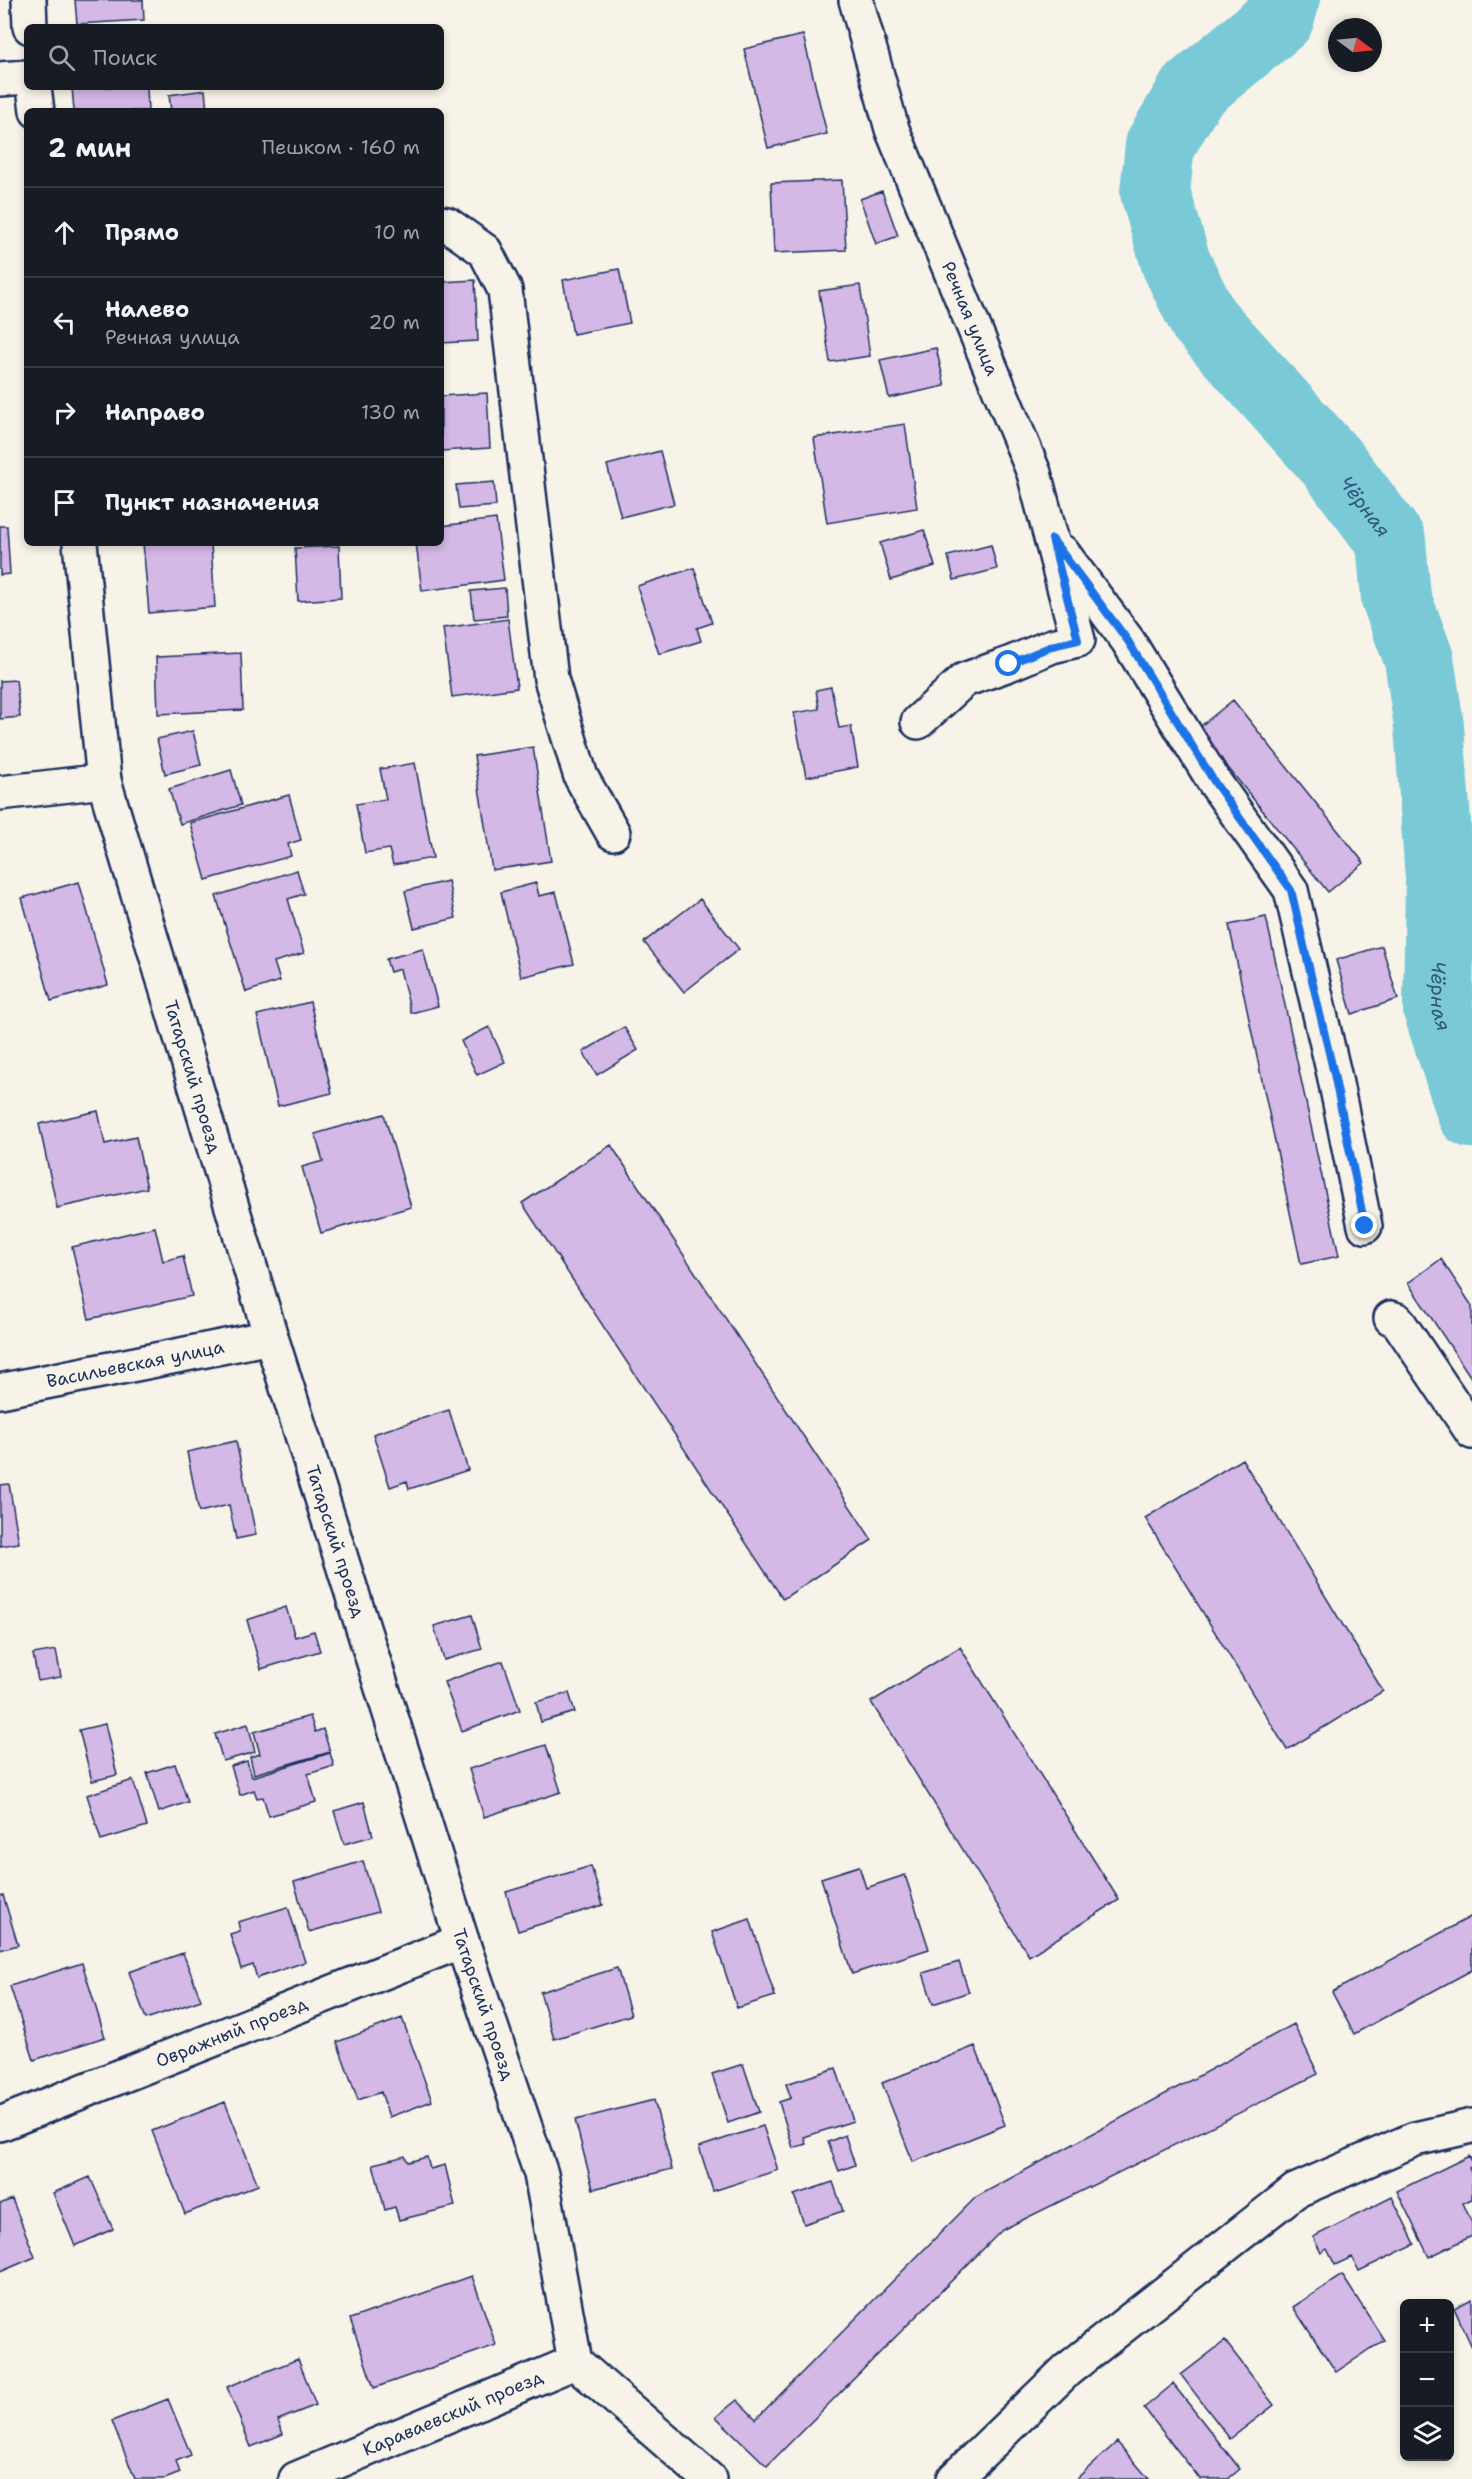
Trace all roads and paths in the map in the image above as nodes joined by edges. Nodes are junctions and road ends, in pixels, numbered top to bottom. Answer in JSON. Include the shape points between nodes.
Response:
{"nodes":[{"id":1,"x":29,"y":0,"type":"edge"},
{"id":2,"x":856,"y":0,"type":"edge"},
{"id":3,"x":30,"y":24,"type":"edge"},
{"id":4,"x":24,"y":76,"type":"edge"},
{"id":5,"x":0,"y":79,"type":"edge"},
{"id":6,"x":34,"y":90,"type":"edge"},
{"id":7,"x":37,"y":108,"type":"edge"},
{"id":8,"x":444,"y":224,"type":"edge"},
{"id":9,"x":1052,"y":539,"type":"junction"},
{"id":10,"x":80,"y":546,"type":"edge"},
{"id":11,"x":918,"y":722,"type":"dead end"},
{"id":12,"x":104,"y":782,"type":"junction"},
{"id":13,"x":0,"y":793,"type":"edge"},
{"id":14,"x":613,"y":833,"type":"dead end"},
{"id":15,"x":1365,"y":1226,"type":"dead end"},
{"id":16,"x":1391,"y":1318,"type":"dead end"},
{"id":17,"x":271,"y":1337,"type":"junction"},
{"id":18,"x":0,"y":1391,"type":"edge"},
{"id":19,"x":1472,"y":1432,"type":"edge"},
{"id":20,"x":462,"y":1941,"type":"junction"},
{"id":21,"x":0,"y":2124,"type":"edge"},
{"id":22,"x":1472,"y":2126,"type":"edge"},
{"id":23,"x":575,"y":2362,"type":"junction"},
{"id":24,"x":296,"y":2479,"type":"edge"},
{"id":25,"x":709,"y":2479,"type":"edge"},
{"id":26,"x":954,"y":2479,"type":"edge"}],
"edges":[{"from":1,"to":3,"type":"street"},
{"from":2,"to":9,"type":"street","name":"Речная улица","via":[[892,129],[1035,473]]},
{"from":4,"to":5,"type":"street"},
{"from":6,"to":7,"type":"street"},
{"from":8,"to":14,"type":"street","via":[[485,251],[505,290],[551,678],[581,777]]},
{"from":9,"to":11,"type":"street","name":"Речная улица","via":[[1078,640],[964,680]]},
{"from":9,"to":15,"type":"street","via":[[1128,641],[1215,783],[1291,890]]},
{"from":10,"to":12,"type":"street","name":"Татарский проезд"},
{"from":12,"to":13,"type":"street"},
{"from":12,"to":17,"type":"street","name":"Татарский проезд"},
{"from":16,"to":19,"type":"street","via":[[1398,1320]]},
{"from":17,"to":18,"type":"street","name":"Васильевская улица"},
{"from":17,"to":20,"type":"street","name":"Татарский проезд"},
{"from":20,"to":21,"type":"street","name":"Овражный проезд"},
{"from":20,"to":23,"type":"street","name":"Татарский проезд","via":[[541,2174]]},
{"from":22,"to":26,"type":"street","via":[[1415,2139],[1295,2191],[1067,2370]]},
{"from":23,"to":24,"type":"street","name":"Караваевский проезд"},
{"from":23,"to":25,"type":"street"}]}
